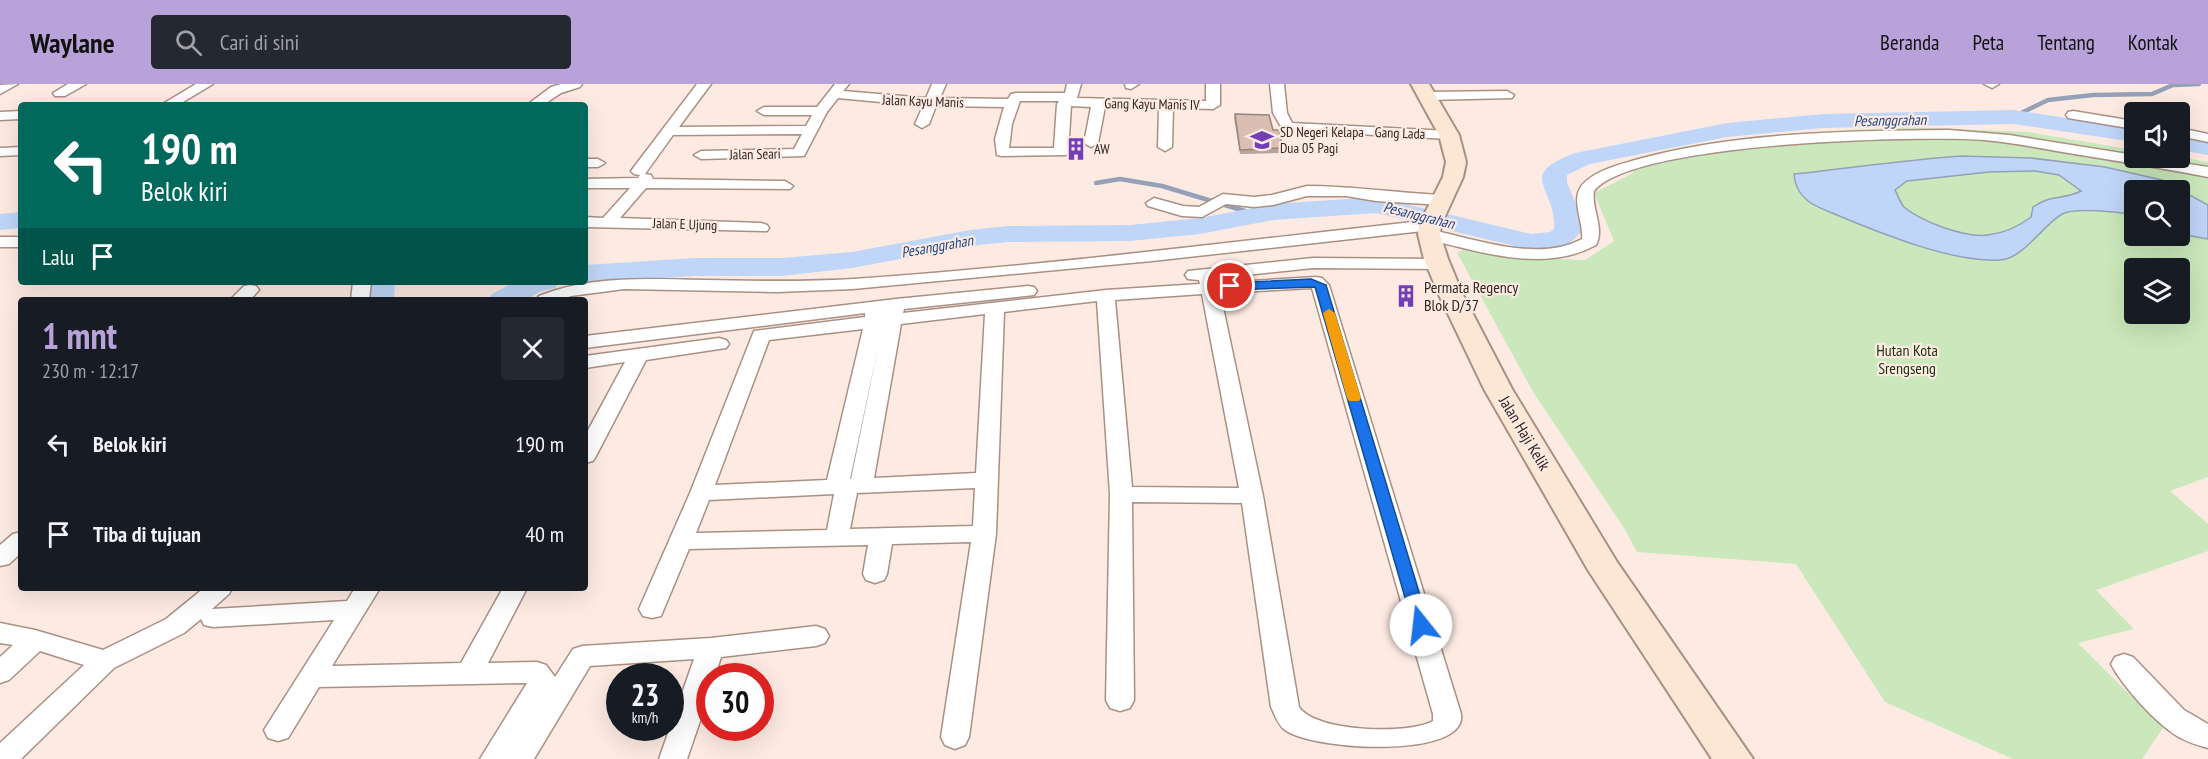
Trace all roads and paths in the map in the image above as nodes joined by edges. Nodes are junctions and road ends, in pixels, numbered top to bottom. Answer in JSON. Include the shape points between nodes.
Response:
{"nodes":[{"id":1,"x":10,"y":84,"type":"edge"},
{"id":2,"x":79,"y":84,"type":"edge"},
{"id":3,"x":206,"y":84,"type":"edge"},
{"id":4,"x":575,"y":84,"type":"edge"},
{"id":5,"x":704,"y":84,"type":"edge"},
{"id":6,"x":939,"y":84,"type":"edge"},
{"id":7,"x":1213,"y":84,"type":"edge"},
{"id":8,"x":1277,"y":84,"type":"edge"},
{"id":9,"x":838,"y":89,"type":"edge"},
{"id":10,"x":0,"y":90,"type":"edge"},
{"id":11,"x":1423,"y":90,"type":"edge"},
{"id":12,"x":60,"y":93,"type":"dead end"},
{"id":13,"x":1071,"y":94,"type":"edge"},
{"id":14,"x":1507,"y":95,"type":"dead end"},
{"id":15,"x":173,"y":102,"type":"edge"},
{"id":16,"x":538,"y":102,"type":"edge"},
{"id":17,"x":929,"y":103,"type":"junction"},
{"id":18,"x":1012,"y":103,"type":"junction"},
{"id":19,"x":1100,"y":103,"type":"junction"},
{"id":20,"x":1166,"y":103,"type":"junction"},
{"id":21,"x":764,"y":111,"type":"dead end"},
{"id":22,"x":821,"y":111,"type":"junction"},
{"id":23,"x":18,"y":115,"type":"edge"},
{"id":24,"x":2073,"y":115,"type":"dead end"},
{"id":25,"x":0,"y":116,"type":"edge"},
{"id":26,"x":2124,"y":123,"type":"edge"},
{"id":27,"x":922,"y":124,"type":"dead end"},
{"id":28,"x":811,"y":130,"type":"junction"},
{"id":29,"x":668,"y":131,"type":"junction"},
{"id":30,"x":2190,"y":134,"type":"edge"},
{"id":31,"x":1449,"y":135,"type":"junction"},
{"id":32,"x":2208,"y":138,"type":"edge"},
{"id":33,"x":1091,"y":143,"type":"dead end"},
{"id":34,"x":1165,"y":147,"type":"dead end"},
{"id":35,"x":18,"y":151,"type":"edge"},
{"id":36,"x":0,"y":152,"type":"edge"},
{"id":37,"x":701,"y":155,"type":"dead end"},
{"id":38,"x":2208,"y":172,"type":"edge"},
{"id":39,"x":642,"y":177,"type":"junction"},
{"id":40,"x":588,"y":183,"type":"edge"},
{"id":41,"x":785,"y":186,"type":"dead end"},
{"id":42,"x":1154,"y":203,"type":"dead end"},
{"id":43,"x":609,"y":221,"type":"junction"},
{"id":44,"x":588,"y":222,"type":"edge"},
{"id":45,"x":761,"y":228,"type":"dead end"},
{"id":46,"x":1435,"y":229,"type":"junction"},
{"id":47,"x":0,"y":242,"type":"edge"},
{"id":48,"x":18,"y":242,"type":"edge"},
{"id":49,"x":1208,"y":281,"type":"junction"},
{"id":50,"x":1106,"y":295,"type":"junction"},
{"id":51,"x":552,"y":297,"type":"edge"},
{"id":52,"x":995,"y":309,"type":"junction"},
{"id":53,"x":884,"y":313,"type":"junction"},
{"id":54,"x":588,"y":342,"type":"edge"},
{"id":55,"x":719,"y":344,"type":"dead end"},
{"id":56,"x":639,"y":355,"type":"junction"},
{"id":57,"x":588,"y":362,"type":"edge"},
{"id":58,"x":848,"y":438,"type":"junction"},
{"id":59,"x":870,"y":438,"type":"junction"},
{"id":60,"x":588,"y":450,"type":"edge"},
{"id":61,"x":988,"y":480,"type":"junction"},
{"id":62,"x":849,"y":486,"type":"junction"},
{"id":63,"x":701,"y":493,"type":"junction"},
{"id":64,"x":1121,"y":494,"type":"junction"},
{"id":65,"x":1252,"y":496,"type":"junction"},
{"id":66,"x":984,"y":534,"type":"junction"},
{"id":67,"x":881,"y":536,"type":"junction"},
{"id":68,"x":837,"y":537,"type":"junction"},
{"id":69,"x":681,"y":541,"type":"junction"},
{"id":70,"x":18,"y":543,"type":"edge"},
{"id":71,"x":0,"y":558,"type":"edge"},
{"id":72,"x":875,"y":574,"type":"dead end"},
{"id":73,"x":216,"y":591,"type":"edge"},
{"id":74,"x":366,"y":591,"type":"edge"},
{"id":75,"x":513,"y":591,"type":"edge"},
{"id":76,"x":652,"y":609,"type":"dead end"},
{"id":77,"x":354,"y":610,"type":"junction"},
{"id":78,"x":213,"y":618,"type":"dead end"},
{"id":79,"x":0,"y":633,"type":"edge"},
{"id":80,"x":816,"y":636,"type":"dead end"},
{"id":81,"x":35,"y":640,"type":"junction"},
{"id":82,"x":711,"y":648,"type":"junction"},
{"id":83,"x":105,"y":661,"type":"junction"},
{"id":84,"x":2124,"y":664,"type":"dead end"},
{"id":85,"x":0,"y":673,"type":"edge"},
{"id":86,"x":469,"y":673,"type":"junction"},
{"id":87,"x":312,"y":677,"type":"junction"},
{"id":88,"x":1120,"y":700,"type":"dead end"},
{"id":89,"x":278,"y":729,"type":"dead end"},
{"id":90,"x":2208,"y":736,"type":"edge"},
{"id":91,"x":955,"y":737,"type":"dead end"},
{"id":92,"x":2,"y":759,"type":"edge"},
{"id":93,"x":494,"y":759,"type":"edge"},
{"id":94,"x":519,"y":759,"type":"edge"},
{"id":95,"x":673,"y":759,"type":"edge"},
{"id":96,"x":1733,"y":759,"type":"edge"}],
"edges":[{"from":1,"to":10,"type":"street"},
{"from":2,"to":12,"type":"street"},
{"from":3,"to":15,"type":"street"},
{"from":4,"to":16,"type":"street","via":[[556,90]]},
{"from":5,"to":29,"type":"street"},
{"from":6,"to":17,"type":"street"},
{"from":7,"to":20,"type":"street","name":"Gang Kayu Manis IV","via":[[1213,105]]},
{"from":8,"to":31,"type":"street","name":"Gang Lada","via":[[1280,111],[1288,127]]},
{"from":9,"to":17,"type":"street","name":"Jalan Kayu Manis"},
{"from":9,"to":22,"type":"street","name":"Jalan Seari"},
{"from":11,"to":14,"type":"street"},
{"from":11,"to":31,"type":"street"},
{"from":13,"to":18,"type":"street","name":"Gang Kayu Manis IV","via":[[1023,95]]},
{"from":13,"to":18,"type":"street","via":[[1064,104],[1060,153],[1002,152]]},
{"from":13,"to":19,"type":"street","name":"Gang Kayu Manis IV"},
{"from":17,"to":18,"type":"street","name":"Jalan Kayu Manis"},
{"from":17,"to":27,"type":"street"},
{"from":19,"to":20,"type":"street","name":"Gang Kayu Manis IV"},
{"from":19,"to":33,"type":"street"},
{"from":20,"to":34,"type":"street"},
{"from":21,"to":22,"type":"street"},
{"from":22,"to":28,"type":"street","name":"Jalan Seari"},
{"from":23,"to":25,"type":"street"},
{"from":24,"to":26,"type":"street"},
{"from":28,"to":29,"type":"street"},
{"from":28,"to":37,"type":"street","name":"Jalan Seari","via":[[799,153]]},
{"from":29,"to":39,"type":"street"},
{"from":30,"to":32,"type":"street"},
{"from":31,"to":46,"type":"street","via":[[1456,162]]},
{"from":35,"to":36,"type":"street"},
{"from":38,"to":46,"type":"street","via":[[1983,136],[1851,136],[1713,149],[1622,168],[1589,186],[1584,197],[1592,234],[1590,242],[1562,254],[1531,252]]},
{"from":39,"to":40,"type":"street"},
{"from":39,"to":41,"type":"street"},
{"from":39,"to":43,"type":"street"},
{"from":42,"to":46,"type":"street","via":[[1182,212],[1202,212],[1223,199],[1254,202],[1307,191],[1346,191],[1376,196]]},
{"from":43,"to":44,"type":"street","name":"Jalan E Ujung"},
{"from":43,"to":45,"type":"street","name":"Jalan E Ujung"},
{"from":46,"to":49,"type":"street","via":[[1384,265],[1313,263]]},
{"from":46,"to":51,"type":"street","via":[[853,284],[624,284],[567,291]]},
{"from":46,"to":96,"type":"street","name":"Jalan Haji Kelik","via":[[1498,389],[1605,570]]},
{"from":47,"to":48,"type":"street"},
{"from":49,"to":50,"type":"street"},
{"from":49,"to":53,"type":"street"},
{"from":49,"to":65,"type":"street"},
{"from":49,"to":65,"type":"street","via":[[1320,285],[1448,714],[1448,723],[1442,730],[1405,740],[1345,738],[1305,727],[1289,716]]},
{"from":50,"to":52,"type":"street"},
{"from":50,"to":64,"type":"street"},
{"from":52,"to":53,"type":"street"},
{"from":52,"to":61,"type":"street"},
{"from":53,"to":54,"type":"street"},
{"from":53,"to":58,"type":"street"},
{"from":53,"to":59,"type":"street"},
{"from":53,"to":63,"type":"street","via":[[761,335]]},
{"from":55,"to":56,"type":"street"},
{"from":56,"to":57,"type":"street"},
{"from":56,"to":60,"type":"street"},
{"from":58,"to":59,"type":"street"},
{"from":58,"to":62,"type":"street"},
{"from":59,"to":62,"type":"street"},
{"from":61,"to":62,"type":"street"},
{"from":61,"to":66,"type":"street"},
{"from":62,"to":63,"type":"street"},
{"from":62,"to":68,"type":"street"},
{"from":63,"to":69,"type":"street"},
{"from":64,"to":65,"type":"street"},
{"from":64,"to":88,"type":"street"},
{"from":66,"to":67,"type":"street"},
{"from":66,"to":91,"type":"street"},
{"from":67,"to":68,"type":"street"},
{"from":67,"to":72,"type":"street"},
{"from":68,"to":69,"type":"street"},
{"from":69,"to":76,"type":"street"},
{"from":70,"to":71,"type":"street"},
{"from":73,"to":83,"type":"street","via":[[175,626]]},
{"from":74,"to":77,"type":"street"},
{"from":75,"to":86,"type":"street"},
{"from":77,"to":78,"type":"street"},
{"from":77,"to":87,"type":"street"},
{"from":79,"to":81,"type":"street"},
{"from":80,"to":82,"type":"street"},
{"from":81,"to":83,"type":"street"},
{"from":81,"to":85,"type":"street"},
{"from":82,"to":94,"type":"street","via":[[582,656]]},
{"from":82,"to":95,"type":"street"},
{"from":83,"to":92,"type":"street"},
{"from":84,"to":90,"type":"street","via":[[2182,725]]},
{"from":86,"to":87,"type":"street"},
{"from":86,"to":93,"type":"street","via":[[537,672],[543,679]]},
{"from":87,"to":89,"type":"street"}]}
